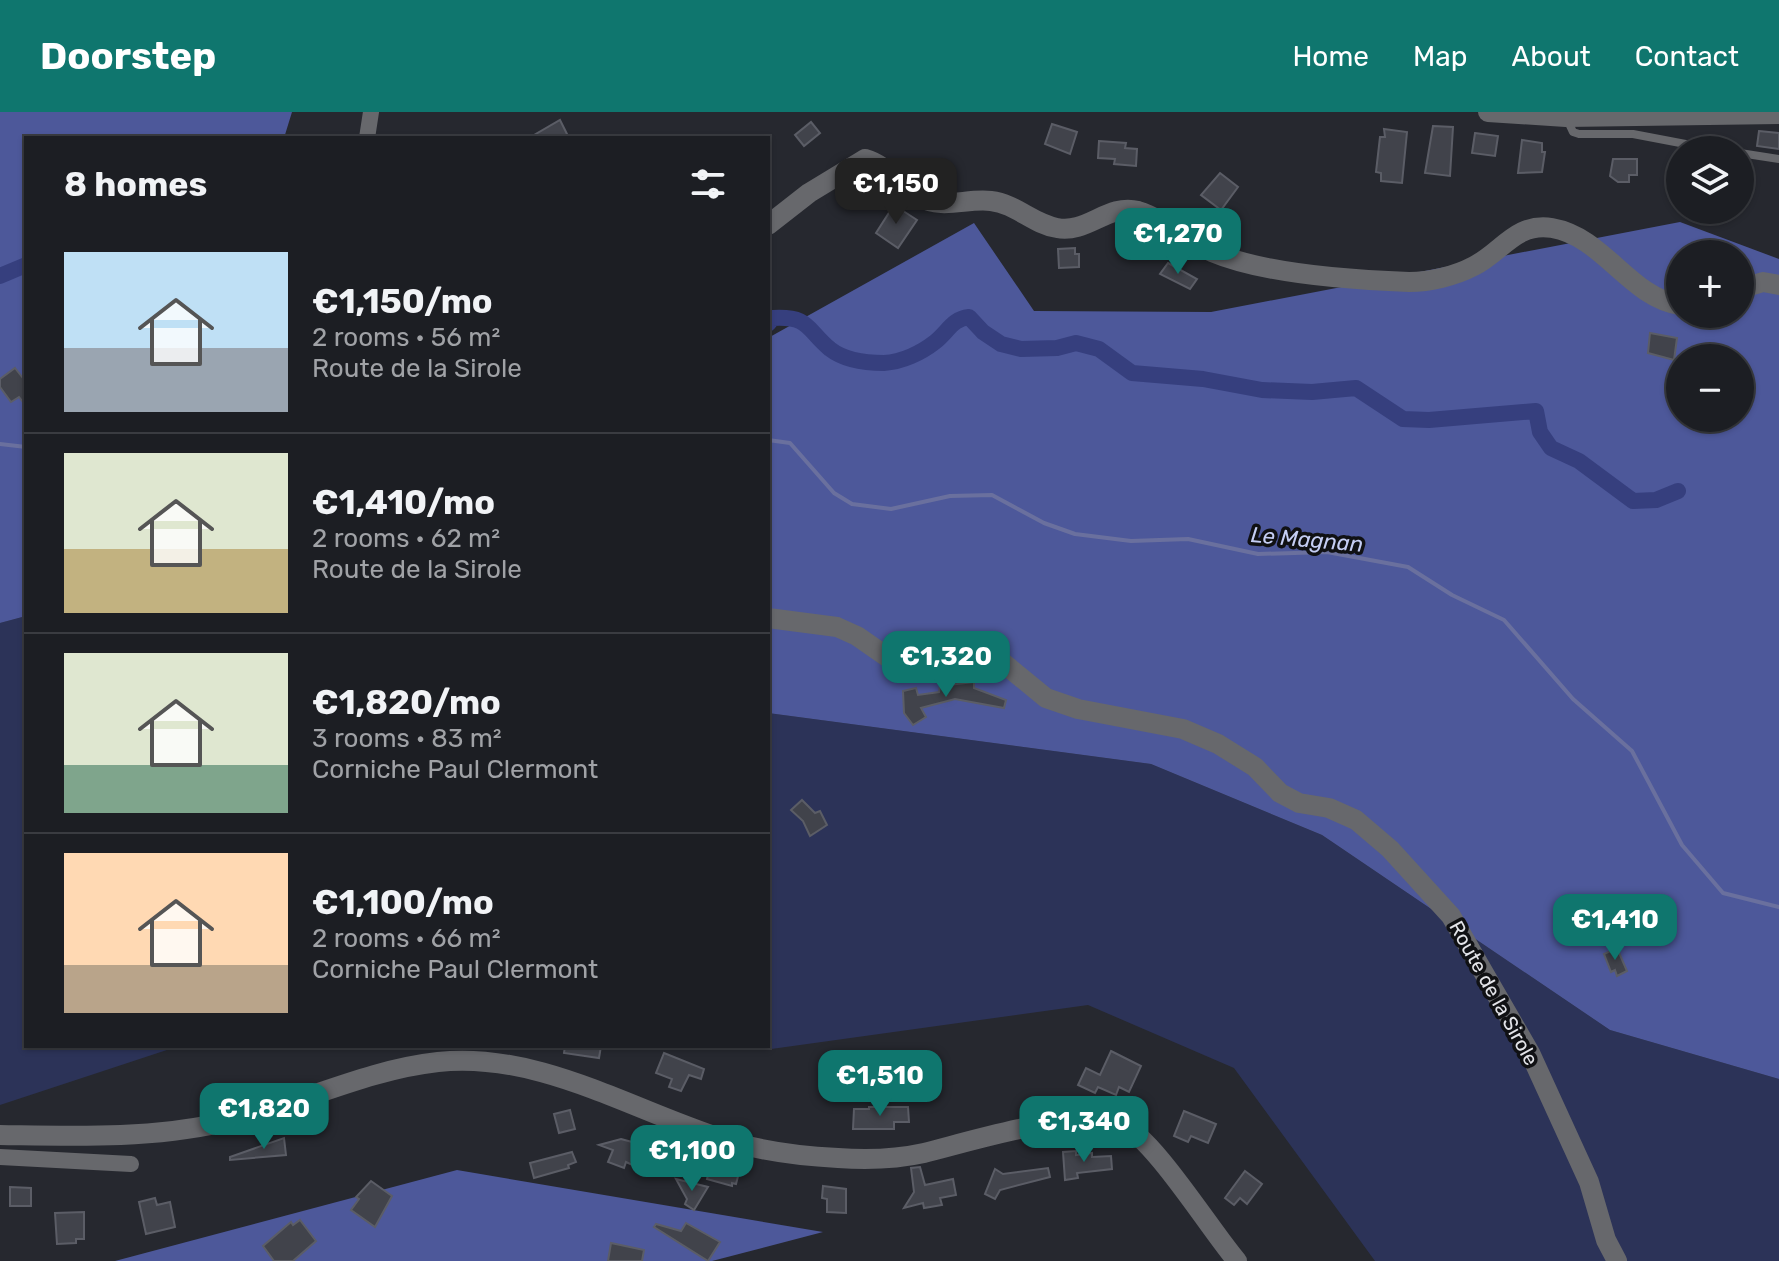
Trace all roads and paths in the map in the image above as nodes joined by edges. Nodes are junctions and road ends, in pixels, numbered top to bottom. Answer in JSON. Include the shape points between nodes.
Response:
{"nodes":[{"id":1,"x":371,"y":112,"type":"edge"},
{"id":2,"x":1488,"y":112,"type":"edge"},
{"id":3,"x":1659,"y":114,"type":"edge"},
{"id":4,"x":1779,"y":114,"type":"edge"},
{"id":5,"x":1566,"y":117,"type":"junction"},
{"id":6,"x":367,"y":136,"type":"edge"},
{"id":7,"x":1666,"y":140,"type":"edge"},
{"id":8,"x":1754,"y":155,"type":"edge"},
{"id":9,"x":1779,"y":159,"type":"edge"},
{"id":10,"x":770,"y":223,"type":"edge"},
{"id":11,"x":1754,"y":285,"type":"edge"},
{"id":12,"x":1779,"y":285,"type":"edge"},
{"id":13,"x":1666,"y":300,"type":"edge"},
{"id":14,"x":770,"y":618,"type":"edge"},
{"id":15,"x":0,"y":1135,"type":"edge"},
{"id":16,"x":0,"y":1157,"type":"edge"},
{"id":17,"x":131,"y":1164,"type":"dead end"},
{"id":18,"x":1237,"y":1261,"type":"edge"},
{"id":19,"x":1617,"y":1261,"type":"edge"}],
"edges":[{"from":1,"to":6,"type":"street"},
{"from":2,"to":5,"type":"street"},
{"from":3,"to":4,"type":"street"},
{"from":3,"to":5,"type":"street"},
{"from":5,"to":7,"type":"lane","via":[[1579,134]]},
{"from":8,"to":9,"type":"lane"},
{"from":10,"to":13,"type":"street","via":[[865,159],[931,201],[1002,203],[1062,229],[1132,210],[1218,255],[1336,276],[1436,279],[1475,266],[1523,230],[1553,228],[1591,245]]},
{"from":11,"to":12,"type":"street"},
{"from":14,"to":19,"type":"street","name":"Route de la Sirole","via":[[837,627],[893,661],[909,663],[956,645],[975,646],[1046,698],[1183,729],[1255,767],[1280,793],[1299,803],[1356,820],[1451,916],[1530,1053],[1589,1182]]},
{"from":15,"to":18,"type":"street","via":[[146,1134],[219,1124],[396,1069],[477,1060],[596,1090],[736,1143],[836,1158],[901,1157],[1013,1131],[1103,1120],[1128,1128],[1148,1146]]},
{"from":16,"to":17,"type":"street"}]}
